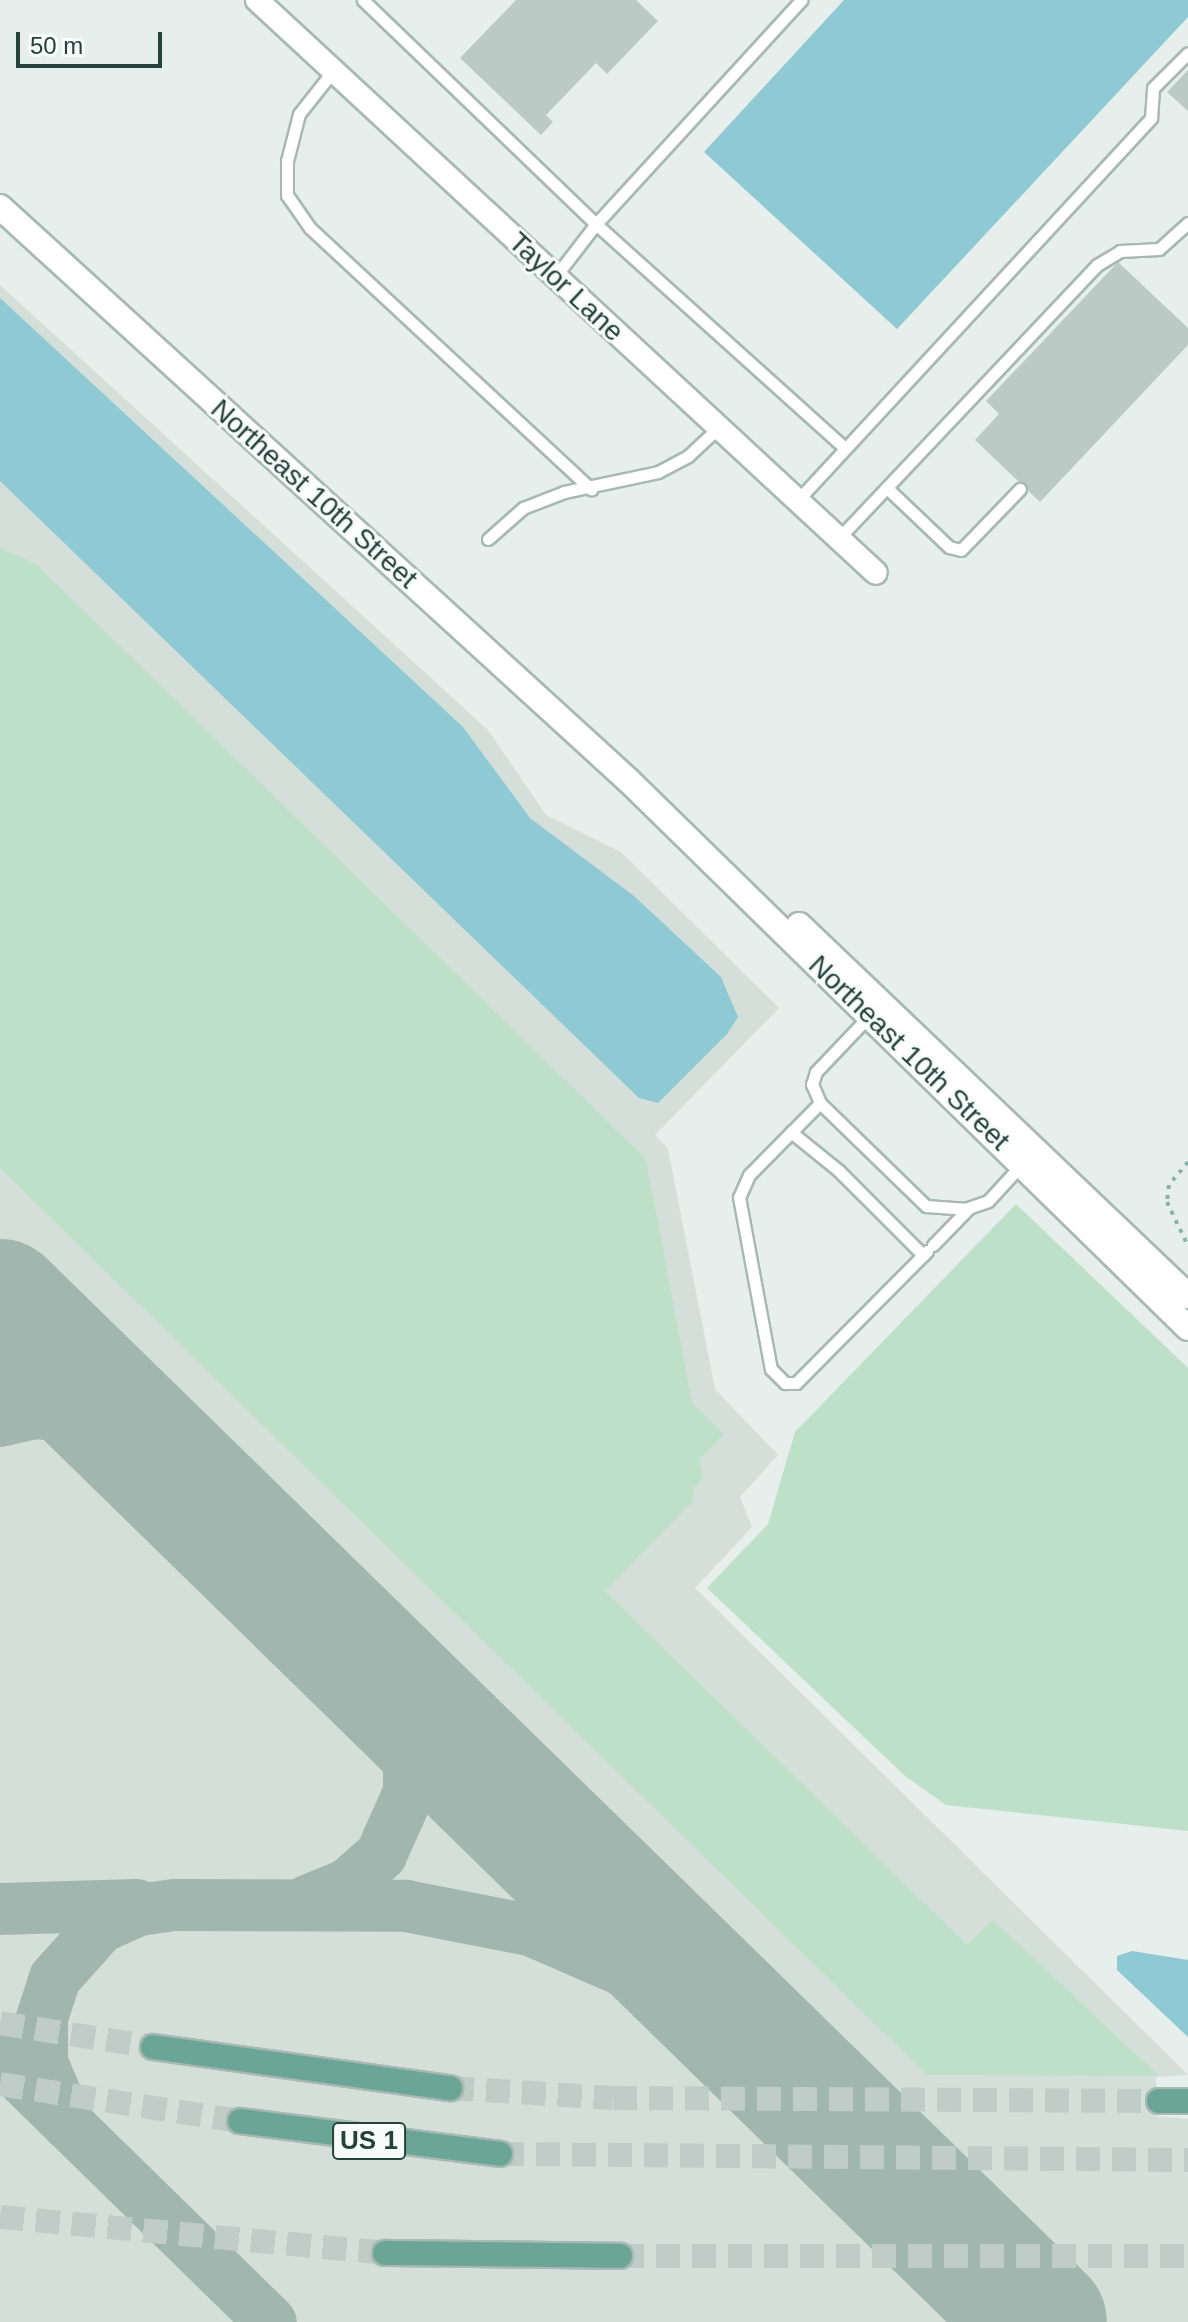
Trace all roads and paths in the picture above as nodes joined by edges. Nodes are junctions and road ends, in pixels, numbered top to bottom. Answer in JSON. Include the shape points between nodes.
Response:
{"nodes":[{"id":1,"x":257,"y":0,"type":"edge"},
{"id":2,"x":363,"y":0,"type":"edge"},
{"id":3,"x":801,"y":0,"type":"edge"},
{"id":4,"x":1188,"y":53,"type":"edge"},
{"id":5,"x":333,"y":71,"type":"junction"},
{"id":6,"x":0,"y":207,"type":"edge"},
{"id":7,"x":1188,"y":223,"type":"edge"},
{"id":8,"x":596,"y":224,"type":"junction"},
{"id":9,"x":555,"y":277,"type":"junction"},
{"id":10,"x":717,"y":429,"type":"junction"},
{"id":11,"x":845,"y":448,"type":"junction"},
{"id":12,"x":887,"y":488,"type":"junction"},
{"id":13,"x":591,"y":489,"type":"junction"},
{"id":14,"x":1020,"y":489,"type":"dead end"},
{"id":15,"x":797,"y":501,"type":"junction"},
{"id":16,"x":488,"y":539,"type":"dead end"},
{"id":17,"x":838,"y":539,"type":"junction"},
{"id":18,"x":876,"y":573,"type":"dead end"},
{"id":19,"x":629,"y":781,"type":"junction"},
{"id":20,"x":870,"y":1015,"type":"junction"},
{"id":21,"x":820,"y":1103,"type":"junction"},
{"id":22,"x":791,"y":1132,"type":"junction"},
{"id":23,"x":1188,"y":1162,"type":"edge"},
{"id":24,"x":1023,"y":1164,"type":"junction"},
{"id":25,"x":1069,"y":1180,"type":"junction"},
{"id":26,"x":971,"y":1207,"type":"junction"},
{"id":27,"x":1188,"y":1246,"type":"edge"},
{"id":28,"x":928,"y":1250,"type":"junction"},
{"id":29,"x":1188,"y":1296,"type":"edge"},
{"id":30,"x":1188,"y":1328,"type":"edge"},
{"id":31,"x":153,"y":2047,"type":"tunnel mouth"},
{"id":32,"x":450,"y":2088,"type":"tunnel mouth"},
{"id":33,"x":1159,"y":2101,"type":"tunnel mouth"},
{"id":34,"x":1188,"y":2101,"type":"edge"},
{"id":35,"x":240,"y":2121,"type":"tunnel mouth"},
{"id":36,"x":500,"y":2154,"type":"tunnel mouth"},
{"id":37,"x":385,"y":2253,"type":"tunnel mouth"},
{"id":38,"x":620,"y":2256,"type":"tunnel mouth"}],
"edges":[{"from":1,"to":5,"type":"street","name":"Taylor Lane"},
{"from":2,"to":8,"type":"lane"},
{"from":3,"to":8,"type":"lane"},
{"from":4,"to":11,"type":"lane","via":[[1153,88],[1151,118]]},
{"from":5,"to":9,"type":"street","name":"Taylor Lane"},
{"from":5,"to":13,"type":"lane","via":[[299,114],[287,161],[287,195],[310,228]]},
{"from":6,"to":19,"type":"street","name":"Northeast 10th Street"},
{"from":7,"to":12,"type":"lane","via":[[1159,249],[1120,251],[1097,265]]},
{"from":8,"to":9,"type":"lane"},
{"from":8,"to":11,"type":"lane"},
{"from":9,"to":10,"type":"street","name":"Taylor Lane"},
{"from":10,"to":13,"type":"lane","via":[[688,456],[658,472]]},
{"from":10,"to":15,"type":"street","name":"Taylor Lane"},
{"from":11,"to":15,"type":"lane"},
{"from":12,"to":14,"type":"lane","via":[[949,547],[961,550]]},
{"from":12,"to":17,"type":"lane"},
{"from":13,"to":16,"type":"lane","via":[[564,492],[523,508]]},
{"from":15,"to":17,"type":"street","name":"Taylor Lane"},
{"from":17,"to":18,"type":"street","name":"Taylor Lane"},
{"from":19,"to":20,"type":"street","name":"Northeast 10th Street"},
{"from":19,"to":25,"type":"street","name":"Northeast 10th Street","via":[[773,901]]},
{"from":20,"to":21,"type":"lane","via":[[816,1072],[812,1084]]},
{"from":20,"to":24,"type":"street","name":"Northeast 10th Street"},
{"from":21,"to":22,"type":"lane"},
{"from":21,"to":26,"type":"lane","via":[[926,1206]]},
{"from":22,"to":28,"type":"lane"},
{"from":22,"to":28,"type":"lane","via":[[749,1175],[739,1197],[766,1358],[785,1383],[796,1383]]},
{"from":23,"to":27,"type":"path","via":[[1169,1185],[1167,1202]]},
{"from":24,"to":25,"type":"street","via":[[1047,1167]]},
{"from":24,"to":26,"type":"lane","via":[[988,1201]]},
{"from":24,"to":30,"type":"street","name":"Northeast 10th Street"},
{"from":25,"to":29,"type":"street","name":"Northeast 10th Street"},
{"from":26,"to":28,"type":"lane"},
{"from":31,"to":32,"type":"main road"},
{"from":33,"to":34,"type":"main road"},
{"from":35,"to":36,"type":"main road","number":"US 1"},
{"from":37,"to":38,"type":"main road"}]}
